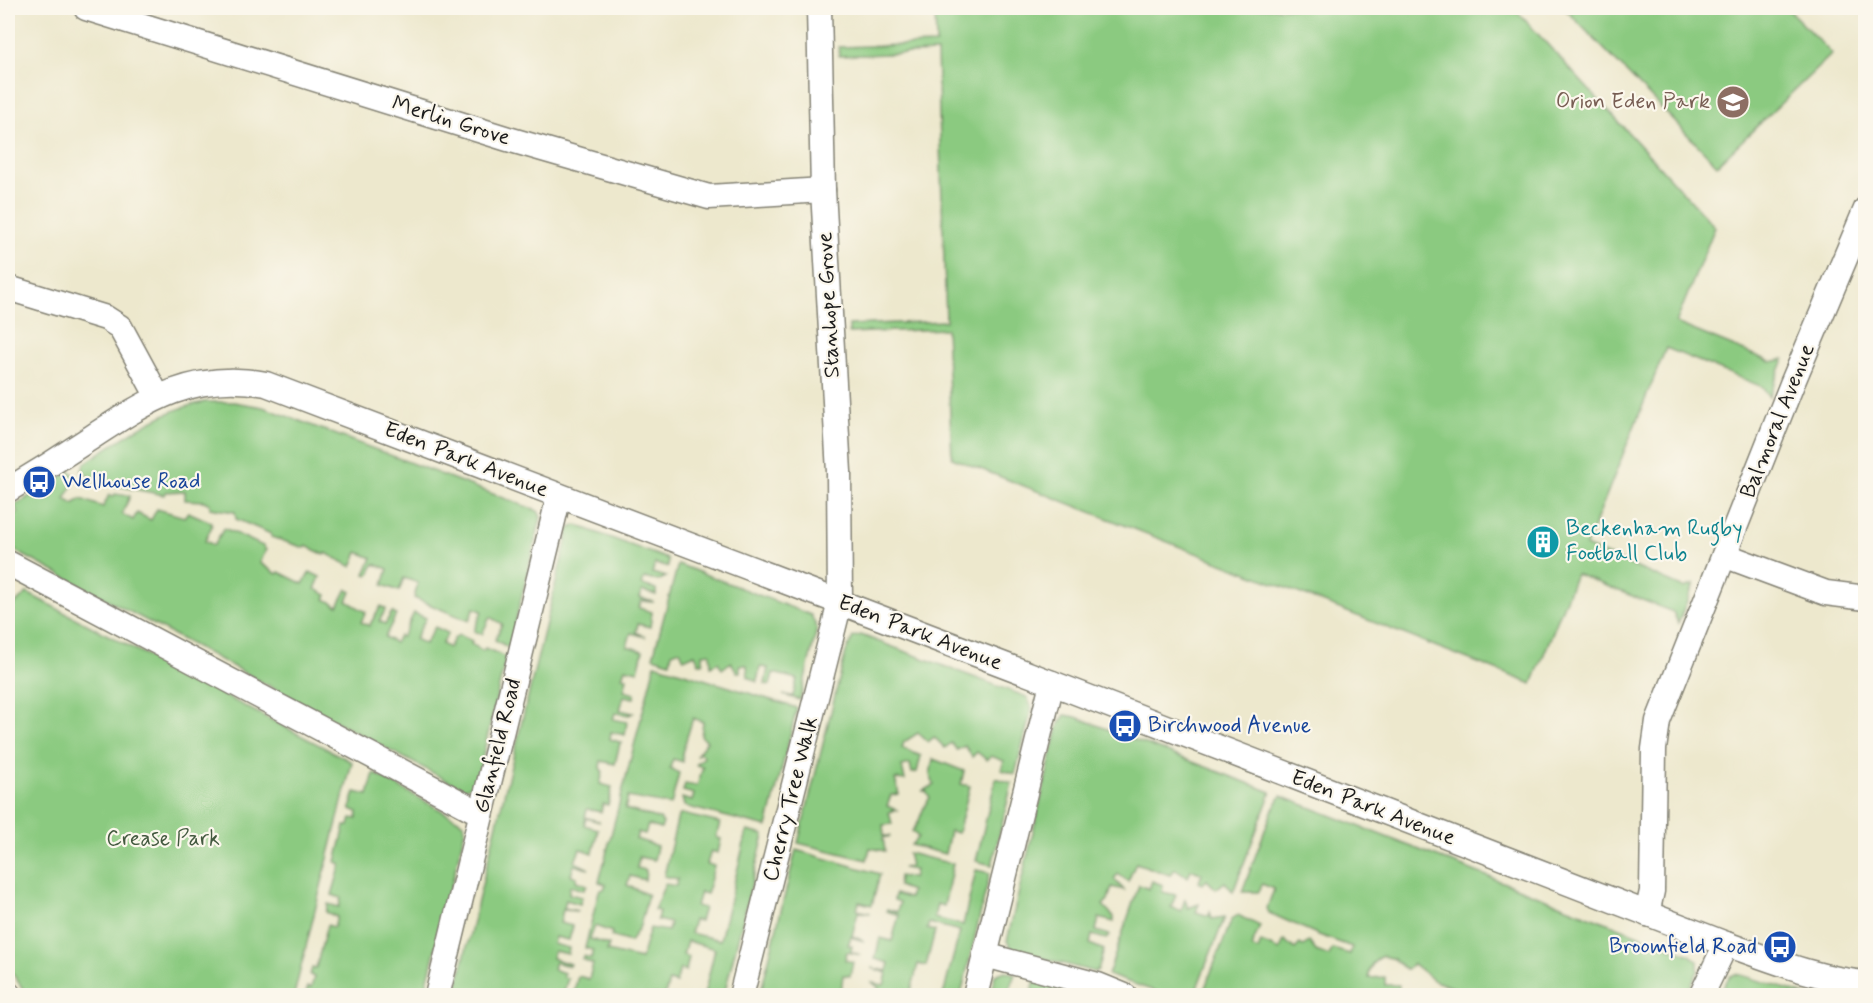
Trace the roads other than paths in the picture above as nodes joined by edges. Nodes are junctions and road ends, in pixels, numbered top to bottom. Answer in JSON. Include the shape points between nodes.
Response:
{"nodes":[{"id":1,"x":86,"y":8,"type":"edge"},
{"id":2,"x":819,"y":8,"type":"edge"},
{"id":3,"x":823,"y":190,"type":"junction"},
{"id":4,"x":1866,"y":209,"type":"edge"},
{"id":5,"x":8,"y":288,"type":"edge"},
{"id":6,"x":158,"y":397,"type":"junction"},
{"id":7,"x":8,"y":490,"type":"edge"},
{"id":8,"x":559,"y":496,"type":"junction"},
{"id":9,"x":1724,"y":555,"type":"junction"},
{"id":10,"x":8,"y":563,"type":"edge"},
{"id":11,"x":1866,"y":598,"type":"edge"},
{"id":12,"x":840,"y":602,"type":"junction"},
{"id":13,"x":1052,"y":683,"type":"junction"},
{"id":14,"x":480,"y":813,"type":"junction"},
{"id":15,"x":1647,"y":914,"type":"junction"},
{"id":16,"x":1726,"y":944,"type":"junction"},
{"id":17,"x":985,"y":955,"type":"junction"},
{"id":18,"x":1866,"y":983,"type":"edge"},
{"id":19,"x":437,"y":996,"type":"edge"},
{"id":20,"x":741,"y":996,"type":"edge"},
{"id":21,"x":975,"y":996,"type":"edge"},
{"id":22,"x":1125,"y":996,"type":"edge"},
{"id":23,"x":1701,"y":996,"type":"edge"}],
"edges":[{"from":1,"to":3,"type":"street","name":"Merlin Grove","via":[[709,197]]},
{"from":2,"to":3,"type":"street","name":"Stanhope Grove"},
{"from":3,"to":12,"type":"street","name":"Stanhope Grove","via":[[839,471]]},
{"from":4,"to":9,"type":"street","name":"Balmoral Avenue"},
{"from":5,"to":6,"type":"street","via":[[106,318],[120,327]]},
{"from":6,"to":7,"type":"street","name":"Eden Park Avenue"},
{"from":6,"to":8,"type":"street","name":"Eden Park Avenue","via":[[208,381],[266,384]]},
{"from":8,"to":12,"type":"street","name":"Eden Park Avenue"},
{"from":8,"to":14,"type":"street","name":"Glanfield Road"},
{"from":9,"to":11,"type":"street","via":[[1826,593]]},
{"from":9,"to":15,"type":"street","name":"Balmoral Avenue","via":[[1658,721],[1654,749],[1652,891]]},
{"from":10,"to":14,"type":"street"},
{"from":12,"to":13,"type":"street","name":"Eden Park Avenue"},
{"from":12,"to":20,"type":"street","name":"Cherry Tree Walk"},
{"from":13,"to":15,"type":"street","name":"Eden Park Avenue"},
{"from":13,"to":17,"type":"street"},
{"from":14,"to":19,"type":"street","name":"Glanfield Road"},
{"from":15,"to":16,"type":"street","name":"Eden Park Avenue"},
{"from":16,"to":18,"type":"street","name":"Eden Park Avenue","via":[[1811,974]]},
{"from":16,"to":23,"type":"street"},
{"from":17,"to":21,"type":"street"},
{"from":17,"to":22,"type":"street"}]}
